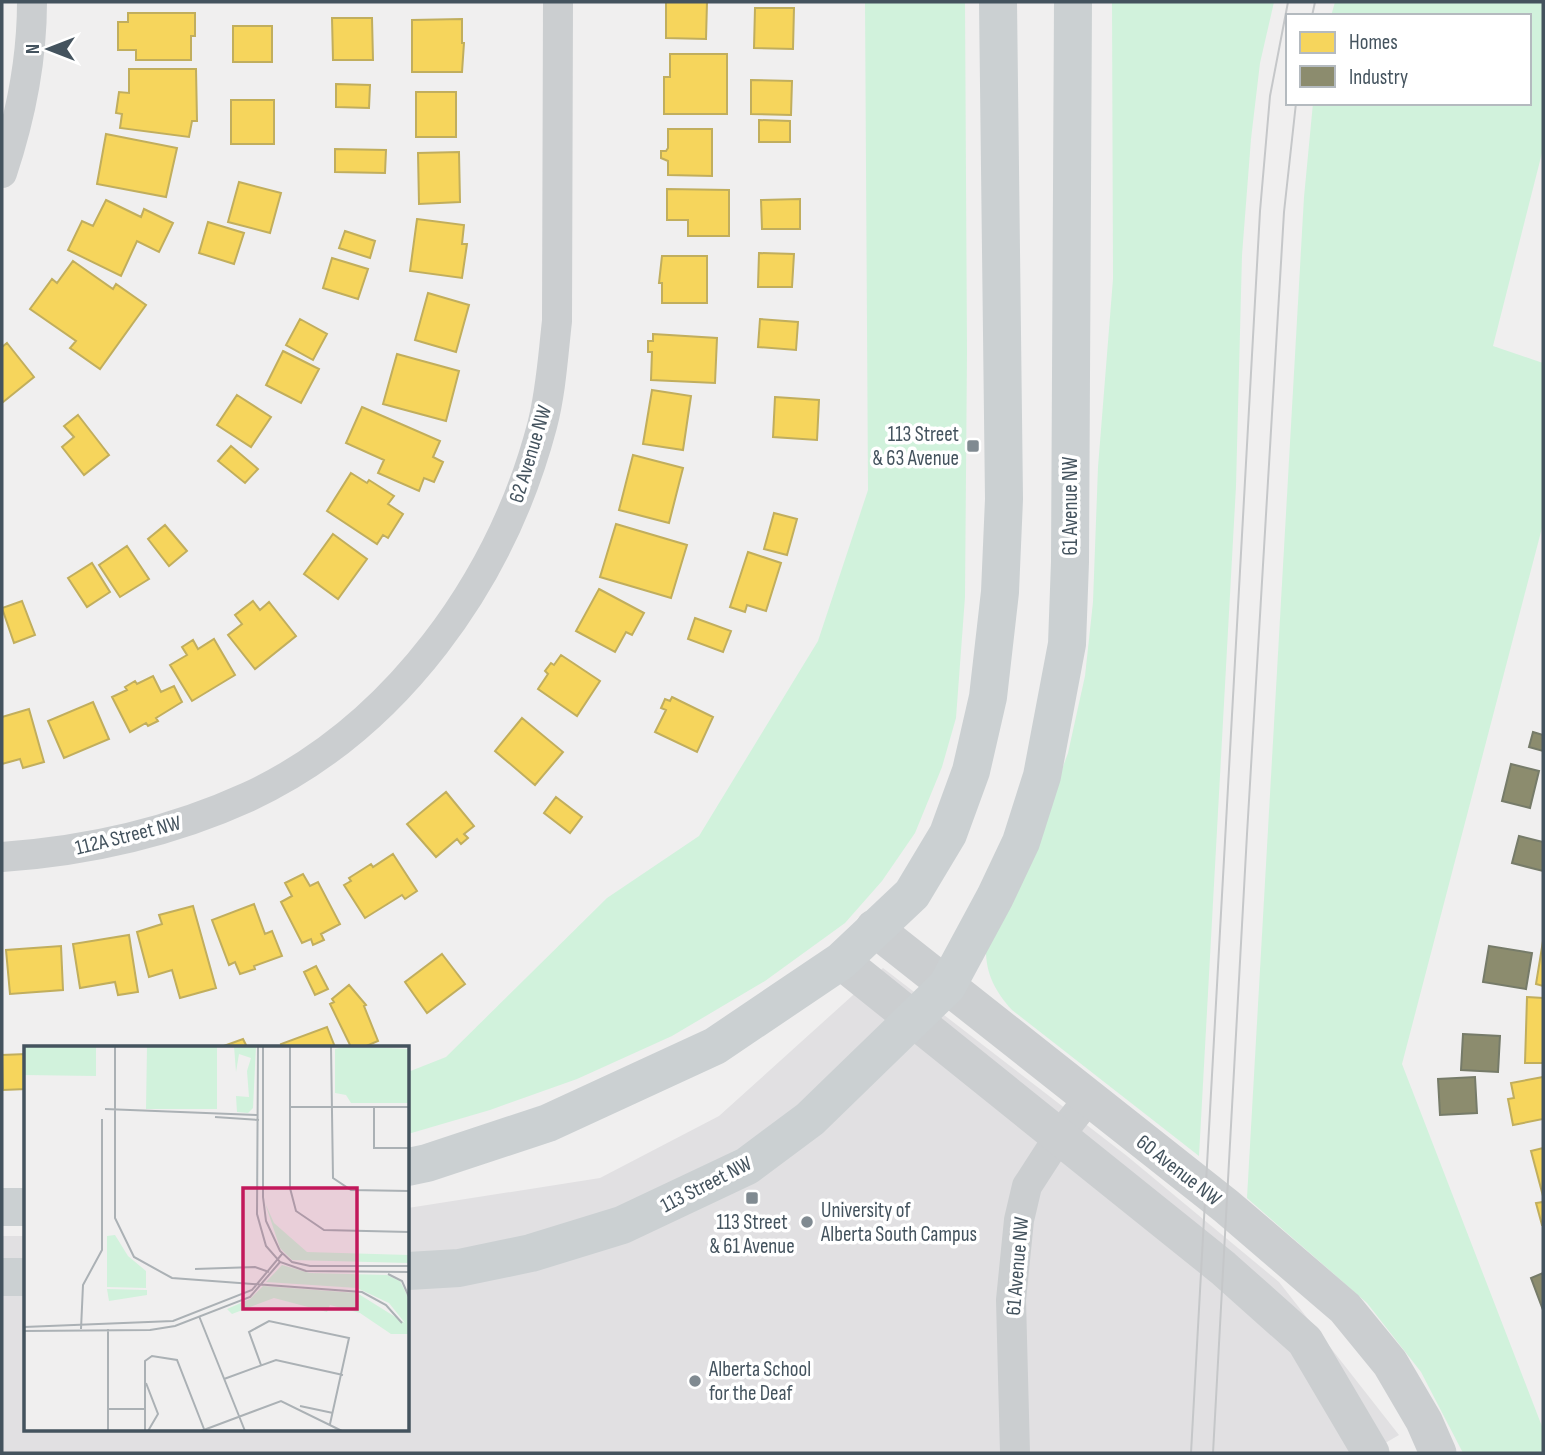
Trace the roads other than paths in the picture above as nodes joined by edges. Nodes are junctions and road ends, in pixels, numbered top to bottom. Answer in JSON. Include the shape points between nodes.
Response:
{"nodes":[{"id":1,"x":32,"y":2,"type":"edge"},
{"id":2,"x":558,"y":2,"type":"edge"},
{"id":3,"x":998,"y":2,"type":"edge"},
{"id":4,"x":1073,"y":2,"type":"edge"},
{"id":5,"x":2,"y":173,"type":"edge"},
{"id":6,"x":250,"y":796,"type":"joint"},
{"id":7,"x":2,"y":857,"type":"edge"},
{"id":8,"x":874,"y":928,"type":"junction"},
{"id":9,"x":841,"y":961,"type":"junction"},
{"id":10,"x":947,"y":986,"type":"junction"},
{"id":11,"x":913,"y":1018,"type":"junction"},
{"id":12,"x":1089,"y":1098,"type":"junction"},
{"id":13,"x":1060,"y":1135,"type":"junction"},
{"id":14,"x":410,"y":1166,"type":"edge"},
{"id":15,"x":2,"y":1207,"type":"edge"},
{"id":16,"x":24,"y":1207,"type":"edge"},
{"id":17,"x":410,"y":1271,"type":"edge"},
{"id":18,"x":2,"y":1277,"type":"edge"},
{"id":19,"x":24,"y":1277,"type":"edge"},
{"id":20,"x":1014,"y":1453,"type":"edge"},
{"id":21,"x":1371,"y":1453,"type":"edge"},
{"id":22,"x":1438,"y":1453,"type":"edge"}],
"edges":[{"from":1,"to":5,"type":"street","via":[[27,78]]},
{"from":2,"to":6,"type":"street","name":"62 Avenue NW","via":[[557,321],[542,424],[518,498],[486,568],[427,654],[360,722],[289,774]]},
{"from":3,"to":8,"type":"main road","via":[[1004,499],[1000,592],[988,697],[971,771],[948,834],[912,894]]},
{"from":4,"to":10,"type":"main road","name":"61 Avenue NW","via":[[1067,644],[1042,776],[1021,842]]},
{"from":6,"to":7,"type":"street","name":"112A Street NW","via":[[131,838]]},
{"from":8,"to":9,"type":"main road"},
{"from":8,"to":10,"type":"street","name":"60 Avenue NW"},
{"from":9,"to":11,"type":"street"},
{"from":9,"to":14,"type":"main road","via":[[715,1046],[630,1087],[548,1123]]},
{"from":10,"to":11,"type":"main road","name":"113 Street NW"},
{"from":10,"to":12,"type":"street","name":"60 Avenue NW"},
{"from":11,"to":13,"type":"street"},
{"from":11,"to":17,"type":"main road","name":"113 Street NW","via":[[810,1119],[747,1166],[622,1225],[531,1253],[459,1268]]},
{"from":12,"to":13,"type":"street","name":"61 Avenue NW"},
{"from":12,"to":22,"type":"street","name":"60 Avenue NW","via":[[1345,1308],[1390,1363]]},
{"from":13,"to":20,"type":"street","name":"61 Avenue NW","via":[[1027,1186],[1019,1220],[1011,1300]]},
{"from":13,"to":21,"type":"street","via":[[1306,1340]]},
{"from":15,"to":16,"type":"main road"},
{"from":18,"to":19,"type":"main road"}]}
